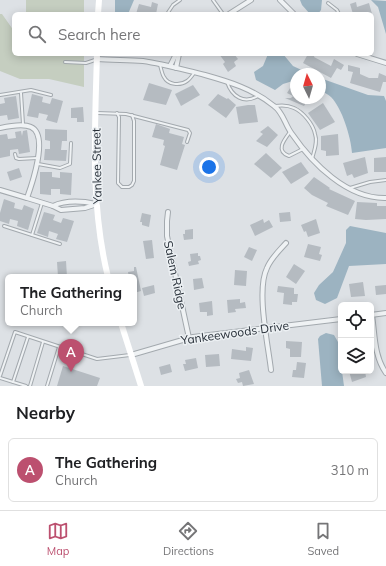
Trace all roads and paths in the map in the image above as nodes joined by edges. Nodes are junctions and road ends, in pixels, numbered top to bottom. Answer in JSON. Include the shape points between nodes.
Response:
{"nodes":[{"id":1,"x":99,"y":0,"type":"edge"},
{"id":2,"x":180,"y":0,"type":"edge"},
{"id":3,"x":213,"y":0,"type":"edge"},
{"id":4,"x":252,"y":0,"type":"edge"},
{"id":5,"x":280,"y":0,"type":"edge"},
{"id":6,"x":328,"y":3,"type":"dead end"},
{"id":7,"x":98,"y":12,"type":"edge"},
{"id":8,"x":168,"y":12,"type":"edge"},
{"id":9,"x":222,"y":12,"type":"edge"},
{"id":10,"x":232,"y":12,"type":"edge"},
{"id":11,"x":292,"y":12,"type":"edge"},
{"id":12,"x":338,"y":12,"type":"edge"},
{"id":13,"x":175,"y":56,"type":"edge"},
{"id":14,"x":179,"y":56,"type":"edge"},
{"id":15,"x":363,"y":56,"type":"edge"},
{"id":16,"x":97,"y":57,"type":"edge"},
{"id":17,"x":65,"y":62,"type":"dead end"},
{"id":18,"x":386,"y":63,"type":"edge"},
{"id":19,"x":160,"y":65,"type":"junction"},
{"id":20,"x":170,"y":66,"type":"junction"},
{"id":21,"x":176,"y":68,"type":"junction"},
{"id":22,"x":194,"y":72,"type":"junction"},
{"id":23,"x":227,"y":81,"type":"junction"},
{"id":24,"x":21,"y":92,"type":"junction"},
{"id":25,"x":0,"y":95,"type":"edge"},
{"id":26,"x":51,"y":95,"type":"dead end"},
{"id":27,"x":258,"y":96,"type":"junction"},
{"id":28,"x":276,"y":106,"type":"junction"},
{"id":29,"x":96,"y":113,"type":"junction"},
{"id":30,"x":117,"y":113,"type":"junction"},
{"id":31,"x":132,"y":115,"type":"junction"},
{"id":32,"x":23,"y":125,"type":"junction"},
{"id":33,"x":0,"y":128,"type":"edge"},
{"id":34,"x":290,"y":132,"type":"junction"},
{"id":35,"x":187,"y":142,"type":"dead end"},
{"id":36,"x":71,"y":143,"type":"dead end"},
{"id":37,"x":303,"y":149,"type":"junction"},
{"id":38,"x":15,"y":154,"type":"dead end"},
{"id":39,"x":38,"y":158,"type":"junction"},
{"id":40,"x":312,"y":159,"type":"junction"},
{"id":41,"x":37,"y":164,"type":"junction"},
{"id":42,"x":386,"y":180,"type":"edge"},
{"id":43,"x":350,"y":188,"type":"junction"},
{"id":44,"x":0,"y":190,"type":"edge"},
{"id":45,"x":27,"y":198,"type":"junction"},
{"id":46,"x":386,"y":198,"type":"edge"},
{"id":47,"x":42,"y":203,"type":"junction"},
{"id":48,"x":97,"y":204,"type":"junction"},
{"id":49,"x":53,"y":206,"type":"junction"},
{"id":50,"x":168,"y":212,"type":"dead end"},
{"id":51,"x":4,"y":226,"type":"dead end"},
{"id":52,"x":32,"y":235,"type":"junction"},
{"id":53,"x":286,"y":243,"type":"dead end"},
{"id":54,"x":60,"y":244,"type":"dead end"},
{"id":55,"x":107,"y":274,"type":"edge"},
{"id":56,"x":386,"y":313,"type":"edge"},
{"id":57,"x":374,"y":315,"type":"edge"},
{"id":58,"x":338,"y":319,"type":"edge"},
{"id":59,"x":122,"y":326,"type":"edge"},
{"id":60,"x":266,"y":328,"type":"junction"},
{"id":61,"x":28,"y":337,"type":"junction"},
{"id":62,"x":374,"y":337,"type":"edge"},
{"id":63,"x":189,"y":338,"type":"junction"},
{"id":64,"x":43,"y":342,"type":"junction"},
{"id":65,"x":59,"y":348,"type":"junction"},
{"id":66,"x":131,"y":355,"type":"junction"},
{"id":67,"x":271,"y":370,"type":"dead end"},
{"id":68,"x":386,"y":373,"type":"edge"},
{"id":69,"x":0,"y":377,"type":"edge"},
{"id":70,"x":13,"y":382,"type":"junction"},
{"id":71,"x":26,"y":386,"type":"edge"},
{"id":72,"x":30,"y":386,"type":"edge"},
{"id":73,"x":46,"y":386,"type":"edge"},
{"id":74,"x":141,"y":386,"type":"edge"}],
"edges":[{"from":1,"to":7,"type":"street"},
{"from":2,"to":8,"type":"lane"},
{"from":3,"to":9,"type":"lane"},
{"from":4,"to":10,"type":"street"},
{"from":5,"to":11,"type":"street"},
{"from":6,"to":12,"type":"lane"},
{"from":13,"to":20,"type":"street"},
{"from":14,"to":21,"type":"street"},
{"from":15,"to":18,"type":"street"},
{"from":16,"to":17,"type":"lane","via":[[86,63]]},
{"from":16,"to":19,"type":"street"},
{"from":16,"to":29,"type":"street","name":"Yankee Street"},
{"from":19,"to":20,"type":"street"},
{"from":19,"to":22,"type":"lane","via":[[163,76],[173,84],[187,81]]},
{"from":20,"to":21,"type":"street"},
{"from":21,"to":22,"type":"street"},
{"from":22,"to":23,"type":"street"},
{"from":23,"to":27,"type":"street","via":[[242,86]]},
{"from":23,"to":27,"type":"lane","via":[[230,90],[241,98],[253,99]]},
{"from":24,"to":25,"type":"lane"},
{"from":24,"to":26,"type":"lane","via":[[31,90]]},
{"from":24,"to":32,"type":"lane"},
{"from":27,"to":28,"type":"street"},
{"from":28,"to":34,"type":"street"},
{"from":28,"to":40,"type":"lane","via":[[294,108],[311,124],[316,134]]},
{"from":29,"to":30,"type":"lane"},
{"from":29,"to":48,"type":"street","name":"Yankee Street"},
{"from":30,"to":31,"type":"lane"},
{"from":30,"to":31,"type":"lane","via":[[118,183],[122,187],[129,187],[134,181]]},
{"from":31,"to":35,"type":"lane","via":[[188,130],[190,133]]},
{"from":32,"to":33,"type":"street"},
{"from":32,"to":39,"type":"street","via":[[36,131]]},
{"from":34,"to":37,"type":"street"},
{"from":34,"to":37,"type":"lane","via":[[281,145],[284,154],[289,156]]},
{"from":36,"to":41,"type":"lane","via":[[70,164],[60,168]]},
{"from":37,"to":40,"type":"street"},
{"from":38,"to":39,"type":"lane","via":[[19,159]]},
{"from":39,"to":41,"type":"street"},
{"from":40,"to":43,"type":"street"},
{"from":41,"to":45,"type":"street"},
{"from":42,"to":43,"type":"lane"},
{"from":43,"to":46,"type":"street","via":[[368,196]]},
{"from":44,"to":45,"type":"street"},
{"from":45,"to":47,"type":"street"},
{"from":47,"to":49,"type":"street"},
{"from":47,"to":52,"type":"lane"},
{"from":48,"to":49,"type":"street","via":[[84,201],[59,203]]},
{"from":48,"to":49,"type":"street","via":[[61,210]]},
{"from":48,"to":55,"type":"street","name":"Yankee Street"},
{"from":50,"to":63,"type":"street","name":"Salem Ridge","via":[[167,236]]},
{"from":51,"to":52,"type":"lane"},
{"from":52,"to":54,"type":"lane"},
{"from":53,"to":60,"type":"street","via":[[271,259],[264,275],[262,290]]},
{"from":56,"to":57,"type":"street"},
{"from":58,"to":60,"type":"street","name":"Yankeewoods Drive"},
{"from":59,"to":66,"type":"street"},
{"from":60,"to":63,"type":"street","name":"Yankeewoods Drive"},
{"from":60,"to":67,"type":"street"},
{"from":61,"to":64,"type":"lane"},
{"from":61,"to":69,"type":"lane","via":[[15,332]]},
{"from":61,"to":70,"type":"lane"},
{"from":62,"to":68,"type":"street","via":[[376,351]]},
{"from":63,"to":66,"type":"street","name":"Yankeewoods Drive"},
{"from":64,"to":65,"type":"lane"},
{"from":64,"to":72,"type":"lane"},
{"from":65,"to":66,"type":"lane","via":[[97,359]]},
{"from":65,"to":73,"type":"lane"},
{"from":66,"to":74,"type":"street"},
{"from":69,"to":70,"type":"lane"},
{"from":70,"to":71,"type":"lane"}]}
